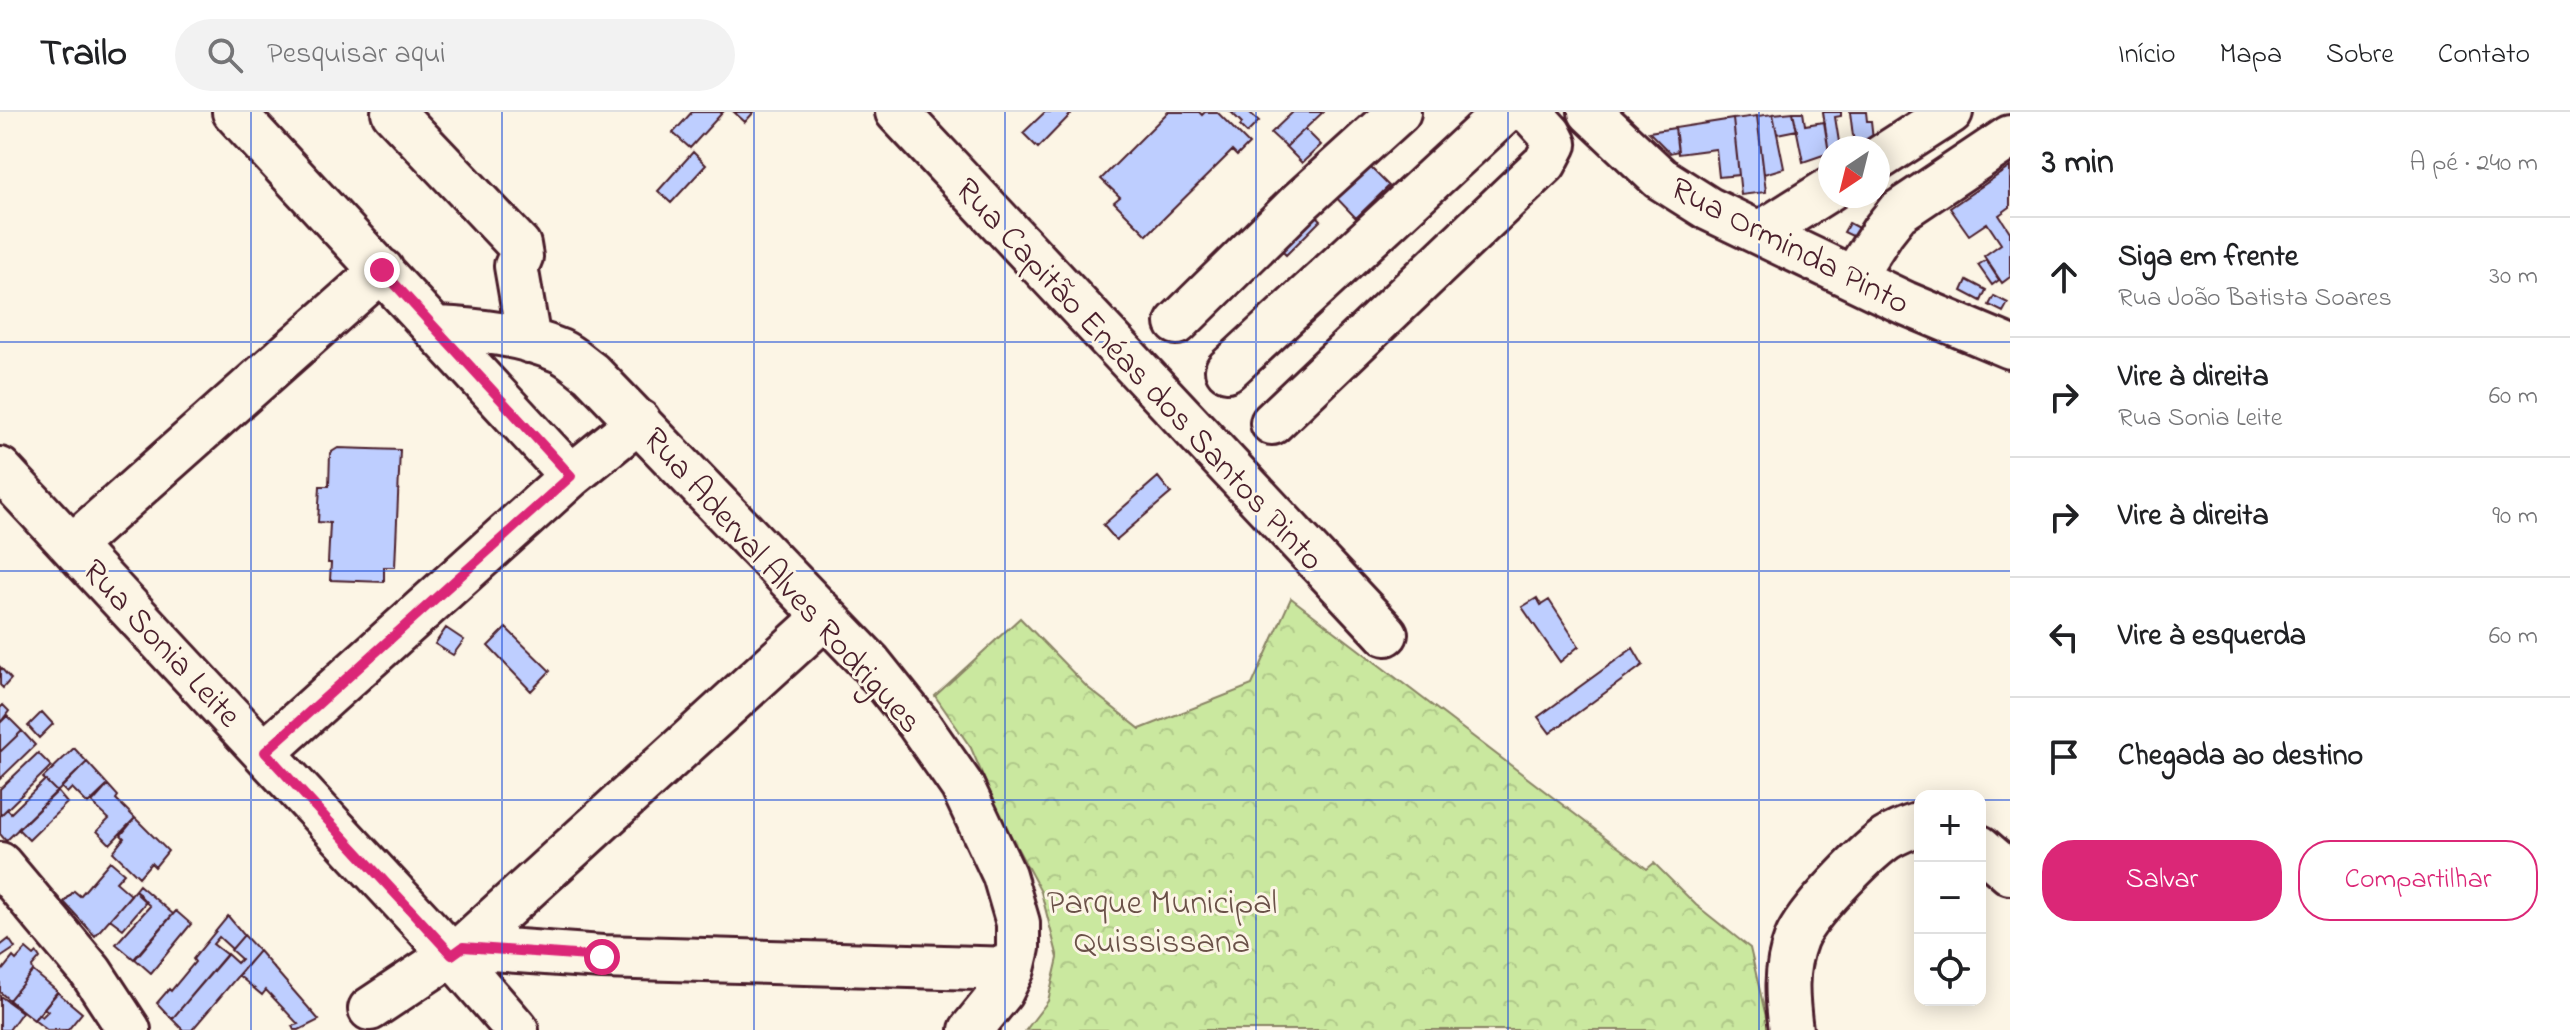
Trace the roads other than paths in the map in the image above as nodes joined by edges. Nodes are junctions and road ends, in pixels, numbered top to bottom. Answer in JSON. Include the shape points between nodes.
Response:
{"nodes":[{"id":1,"x":234,"y":112,"type":"edge"},
{"id":2,"x":393,"y":112,"type":"edge"},
{"id":3,"x":897,"y":112,"type":"edge"},
{"id":4,"x":1399,"y":112,"type":"edge"},
{"id":5,"x":1505,"y":112,"type":"edge"},
{"id":6,"x":1530,"y":112,"type":"edge"},
{"id":7,"x":1590,"y":112,"type":"edge"},
{"id":8,"x":1951,"y":112,"type":"edge"},
{"id":9,"x":2010,"y":137,"type":"edge"},
{"id":10,"x":1890,"y":151,"type":"edge"},
{"id":11,"x":1818,"y":197,"type":"edge"},
{"id":12,"x":1760,"y":233,"type":"junction"},
{"id":13,"x":516,"y":266,"type":"junction"},
{"id":14,"x":382,"y":270,"type":"junction"},
{"id":15,"x":1853,"y":278,"type":"junction"},
{"id":16,"x":1177,"y":323,"type":"dead end"},
{"id":17,"x":436,"y":328,"type":"junction"},
{"id":18,"x":480,"y":330,"type":"junction"},
{"id":19,"x":529,"y":341,"type":"junction"},
{"id":20,"x":2010,"y":347,"type":"edge"},
{"id":21,"x":1227,"y":370,"type":"dead end"},
{"id":22,"x":639,"y":421,"type":"junction"},
{"id":23,"x":1272,"y":423,"type":"dead end"},
{"id":24,"x":0,"y":469,"type":"edge"},
{"id":25,"x":571,"y":476,"type":"junction"},
{"id":26,"x":73,"y":545,"type":"junction"},
{"id":27,"x":825,"y":617,"type":"junction"},
{"id":28,"x":1386,"y":634,"type":"dead end"},
{"id":29,"x":265,"y":752,"type":"junction"},
{"id":30,"x":1914,"y":826,"type":"edge"},
{"id":31,"x":1986,"y":852,"type":"edge"},
{"id":32,"x":0,"y":864,"type":"edge"},
{"id":33,"x":2010,"y":873,"type":"edge"},
{"id":34,"x":458,"y":951,"type":"junction"},
{"id":35,"x":1013,"y":969,"type":"junction"},
{"id":36,"x":370,"y":1009,"type":"dead end"},
{"id":37,"x":129,"y":1030,"type":"edge"},
{"id":38,"x":517,"y":1030,"type":"edge"},
{"id":39,"x":971,"y":1030,"type":"edge"},
{"id":40,"x":1791,"y":1030,"type":"edge"}],
"edges":[{"from":1,"to":14,"type":"street"},
{"from":2,"to":13,"type":"street","via":[[519,245]]},
{"from":3,"to":28,"type":"street","name":"Rua Capitão Enéas dos Santos Pinto"},
{"from":4,"to":16,"type":"street"},
{"from":5,"to":21,"type":"street"},
{"from":6,"to":23,"type":"street","via":[[1555,144],[1545,163]]},
{"from":7,"to":12,"type":"street","name":"Rua Orminda Pinto","via":[[1660,178]]},
{"from":8,"to":10,"type":"street"},
{"from":9,"to":15,"type":"street","via":[[1898,212]]},
{"from":11,"to":12,"type":"street"},
{"from":12,"to":15,"type":"street","name":"Rua Orminda Pinto"},
{"from":13,"to":18,"type":"street","via":[[493,289]]},
{"from":13,"to":19,"type":"street"},
{"from":14,"to":17,"type":"street"},
{"from":14,"to":26,"type":"street"},
{"from":15,"to":20,"type":"street","name":"Rua Orminda Pinto"},
{"from":17,"to":18,"type":"street","name":"Rua Aderval Alves Rodrigues"},
{"from":17,"to":25,"type":"street"},
{"from":18,"to":19,"type":"street","name":"Rua Aderval Alves Rodrigues"},
{"from":19,"to":22,"type":"street","name":"Rua Aderval Alves Rodrigues","via":[[561,352],[591,373]]},
{"from":22,"to":25,"type":"street"},
{"from":22,"to":27,"type":"street","name":"Rua Aderval Alves Rodrigues"},
{"from":24,"to":26,"type":"street","name":"Rua Sonia Leite"},
{"from":25,"to":29,"type":"street"},
{"from":26,"to":29,"type":"street","name":"Rua Sonia Leite"},
{"from":27,"to":34,"type":"street"},
{"from":27,"to":35,"type":"street","name":"Rua Aderval Alves Rodrigues","via":[[870,663],[962,786],[1013,899],[1018,948]]},
{"from":29,"to":34,"type":"street","name":"Rua Sonia Leite"},
{"from":30,"to":40,"type":"street","via":[[1883,841],[1824,899],[1796,937],[1786,984]]},
{"from":31,"to":33,"type":"street"},
{"from":32,"to":37,"type":"street","via":[[91,972]]},
{"from":34,"to":35,"type":"street"},
{"from":34,"to":36,"type":"street"},
{"from":34,"to":38,"type":"street","name":"Rua Sonia Leite"},
{"from":35,"to":39,"type":"street","name":"Rua Aderval Alves Rodrigues"}]}
